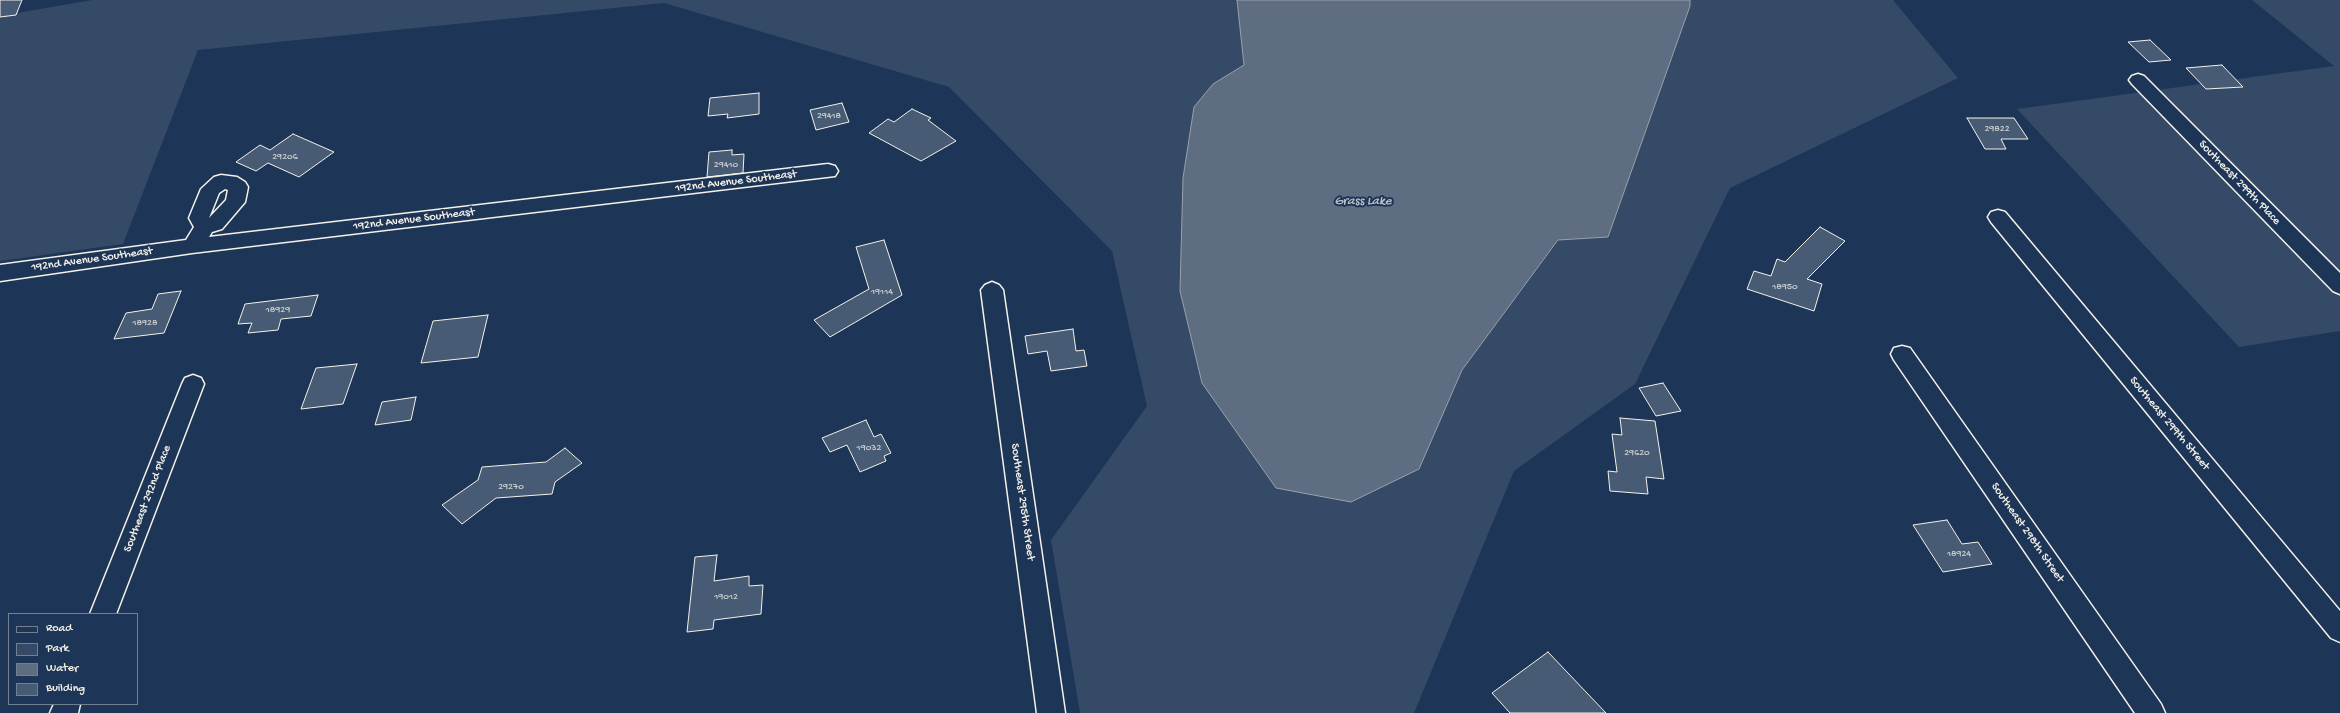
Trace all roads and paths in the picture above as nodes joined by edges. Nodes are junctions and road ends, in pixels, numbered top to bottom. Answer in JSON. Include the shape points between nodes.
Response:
{"nodes":[{"id":1,"x":2138,"y":80,"type":"dead end"},
{"id":2,"x":828,"y":171,"type":"dead end"},
{"id":3,"x":1998,"y":217,"type":"dead end"},
{"id":4,"x":205,"y":226,"type":"dead end"},
{"id":5,"x":192,"y":246,"type":"junction"},
{"id":6,"x":0,"y":273,"type":"edge"},
{"id":7,"x":2340,"y":286,"type":"edge"},
{"id":8,"x":992,"y":290,"type":"dead end"},
{"id":9,"x":1902,"y":354,"type":"dead end"},
{"id":10,"x":193,"y":384,"type":"dead end"},
{"id":11,"x":103,"y":613,"type":"edge"},
{"id":12,"x":2340,"y":630,"type":"edge"},
{"id":13,"x":1051,"y":713,"type":"edge"},
{"id":14,"x":2151,"y":713,"type":"edge"}],
"edges":[{"from":1,"to":7,"type":"street","name":"Southeast 299th Place"},
{"from":2,"to":5,"type":"street","name":"192nd Avenue Southeast"},
{"from":3,"to":12,"type":"street","name":"Southeast 299th Street"},
{"from":4,"to":5,"type":"street"},
{"from":5,"to":6,"type":"street","name":"192nd Avenue Southeast"},
{"from":8,"to":13,"type":"street","name":"Southeast 295th Street"},
{"from":9,"to":14,"type":"street","name":"Southeast 298th Street"},
{"from":10,"to":11,"type":"street","name":"Southeast 292nd Place"}]}
